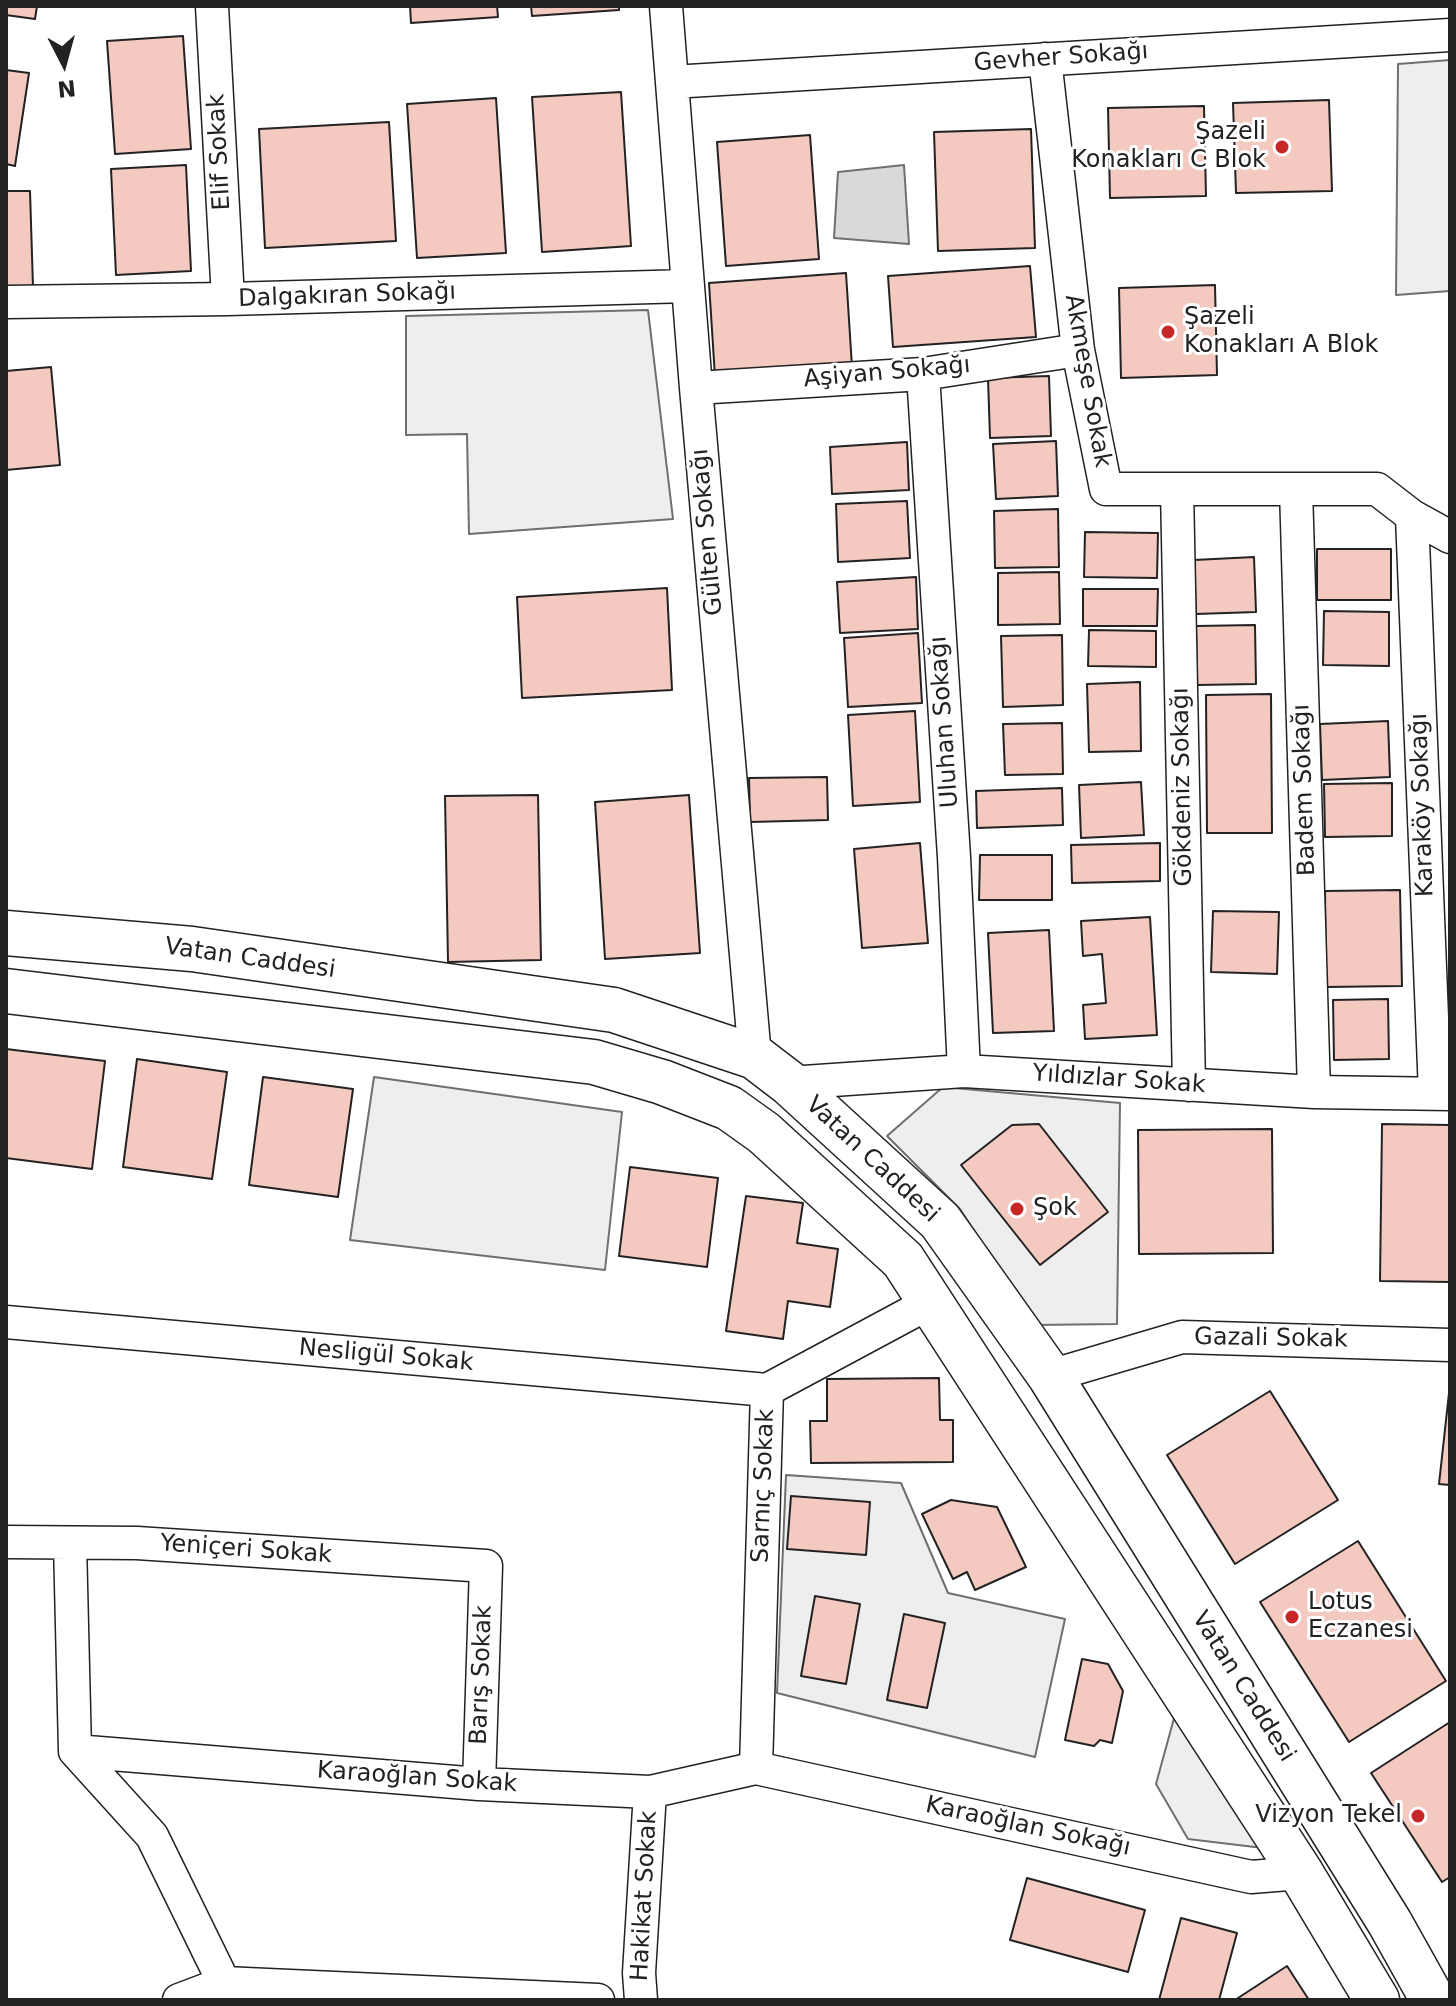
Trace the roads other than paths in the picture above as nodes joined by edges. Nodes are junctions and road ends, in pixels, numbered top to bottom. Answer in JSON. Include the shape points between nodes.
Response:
{"nodes":[{"id":1,"x":212,"y":6,"type":"edge"},
{"id":2,"x":666,"y":6,"type":"edge"},
{"id":3,"x":1450,"y":35,"type":"edge"},
{"id":4,"x":1045,"y":59,"type":"junction"},
{"id":5,"x":672,"y":82,"type":"junction"},
{"id":6,"x":688,"y":286,"type":"junction"},
{"id":7,"x":228,"y":299,"type":"junction"},
{"id":8,"x":6,"y":302,"type":"edge"},
{"id":9,"x":1078,"y":350,"type":"junction"},
{"id":10,"x":923,"y":374,"type":"junction"},
{"id":11,"x":696,"y":388,"type":"junction"},
{"id":12,"x":1177,"y":489,"type":"junction"},
{"id":13,"x":1296,"y":489,"type":"junction"},
{"id":14,"x":1412,"y":516,"type":"junction"},
{"id":15,"x":1450,"y":537,"type":"edge"},
{"id":16,"x":6,"y":933,"type":"edge"},
{"id":17,"x":6,"y":991,"type":"edge"},
{"id":18,"x":772,"y":1070,"type":"junction"},
{"id":19,"x":964,"y":1071,"type":"junction"},
{"id":20,"x":1189,"y":1085,"type":"junction"},
{"id":21,"x":1314,"y":1092,"type":"junction"},
{"id":22,"x":1442,"y":1094,"type":"edge"},
{"id":23,"x":931,"y":1302,"type":"junction"},
{"id":24,"x":6,"y":1322,"type":"edge"},
{"id":25,"x":1450,"y":1345,"type":"edge"},
{"id":26,"x":1050,"y":1376,"type":"junction"},
{"id":27,"x":767,"y":1390,"type":"junction"},
{"id":28,"x":6,"y":1542,"type":"edge"},
{"id":29,"x":70,"y":1543,"type":"junction"},
{"id":30,"x":486,"y":1566,"type":"joint"},
{"id":31,"x":75,"y":1751,"type":"junction"},
{"id":32,"x":756,"y":1768,"type":"junction"},
{"id":33,"x":479,"y":1784,"type":"junction"},
{"id":34,"x":650,"y":1792,"type":"junction"},
{"id":35,"x":1301,"y":1873,"type":"junction"},
{"id":36,"x":224,"y":1983,"type":"junction"},
{"id":37,"x":179,"y":2000,"type":"edge"},
{"id":38,"x":598,"y":2000,"type":"edge"},
{"id":39,"x":641,"y":2000,"type":"edge"},
{"id":40,"x":1377,"y":2000,"type":"edge"},
{"id":41,"x":1433,"y":2000,"type":"edge"}],
"edges":[{"from":1,"to":7,"type":"street","name":"Elif Sokak"},
{"from":2,"to":5,"type":"street","name":"Gülten Sokağı"},
{"from":3,"to":4,"type":"street","name":"Gevher Sokağı"},
{"from":4,"to":5,"type":"street","name":"Gevher Sokağı"},
{"from":4,"to":9,"type":"street","name":"Akmeşe Sokak"},
{"from":5,"to":6,"type":"street","name":"Gülten Sokağı"},
{"from":6,"to":7,"type":"street","name":"Dalgakıran Sokağı"},
{"from":6,"to":11,"type":"street","name":"Gülten Sokağı"},
{"from":7,"to":8,"type":"street","name":"Dalgakıran Sokağı"},
{"from":9,"to":10,"type":"street","name":"Aşiyan Sokağı"},
{"from":9,"to":12,"type":"street","name":"Akmeşe Sokak","via":[[1106,489]]},
{"from":10,"to":11,"type":"street","name":"Aşiyan Sokağı"},
{"from":10,"to":19,"type":"street","name":"Uluhan Sokağı"},
{"from":11,"to":18,"type":"street","name":"Gülten Sokağı"},
{"from":12,"to":13,"type":"street","name":"Akmeşe Sokak"},
{"from":12,"to":20,"type":"street","name":"Gökdeniz Sokağı"},
{"from":13,"to":14,"type":"street","name":"Akmeşe Sokak","via":[[1377,489]]},
{"from":13,"to":21,"type":"street","name":"Badem Sokağı"},
{"from":14,"to":15,"type":"street","name":"Akmeşe Sokak"},
{"from":14,"to":22,"type":"street","name":"Karaköy Sokağı"},
{"from":16,"to":18,"type":"main road","name":"Vatan Caddesi","via":[[192,949],[614,1010]]},
{"from":17,"to":23,"type":"main road","via":[[594,1062],[662,1082],[729,1108],[764,1133],[903,1260]]},
{"from":18,"to":19,"type":"street","name":"Yıldızlar Sokak"},
{"from":18,"to":26,"type":"main road","name":"Vatan Caddesi","via":[[940,1221]]},
{"from":19,"to":20,"type":"street","name":"Yıldızlar Sokak"},
{"from":20,"to":21,"type":"street","name":"Yıldızlar Sokak"},
{"from":21,"to":22,"type":"street","name":"Yıldızlar Sokak"},
{"from":23,"to":27,"type":"street","name":"Sarnıç Sokak"},
{"from":23,"to":35,"type":"main road"},
{"from":24,"to":27,"type":"street","name":"Nesligül Sokak"},
{"from":25,"to":26,"type":"street","name":"Gazali Sokak","via":[[1182,1337]]},
{"from":26,"to":41,"type":"main road","name":"Vatan Caddesi"},
{"from":27,"to":32,"type":"street","name":"Sarnıç Sokak"},
{"from":28,"to":29,"type":"street","name":"Yeniçeri Sokak"},
{"from":29,"to":30,"type":"street","name":"Yeniçeri Sokak"},
{"from":29,"to":31,"type":"street"},
{"from":30,"to":33,"type":"street","name":"Barış Sokak"},
{"from":31,"to":33,"type":"street","name":"Karaoğlan Sokak"},
{"from":31,"to":36,"type":"street","via":[[152,1836]]},
{"from":32,"to":34,"type":"street","name":"Karaoğlan Sokak"},
{"from":32,"to":35,"type":"street","name":"Karaoğlan Sokağı","via":[[1251,1877]]},
{"from":33,"to":34,"type":"street","name":"Karaoğlan Sokak"},
{"from":34,"to":39,"type":"street","name":"Hakikat Sokak"},
{"from":35,"to":40,"type":"main road"},
{"from":36,"to":37,"type":"street"},
{"from":36,"to":38,"type":"street"}]}
